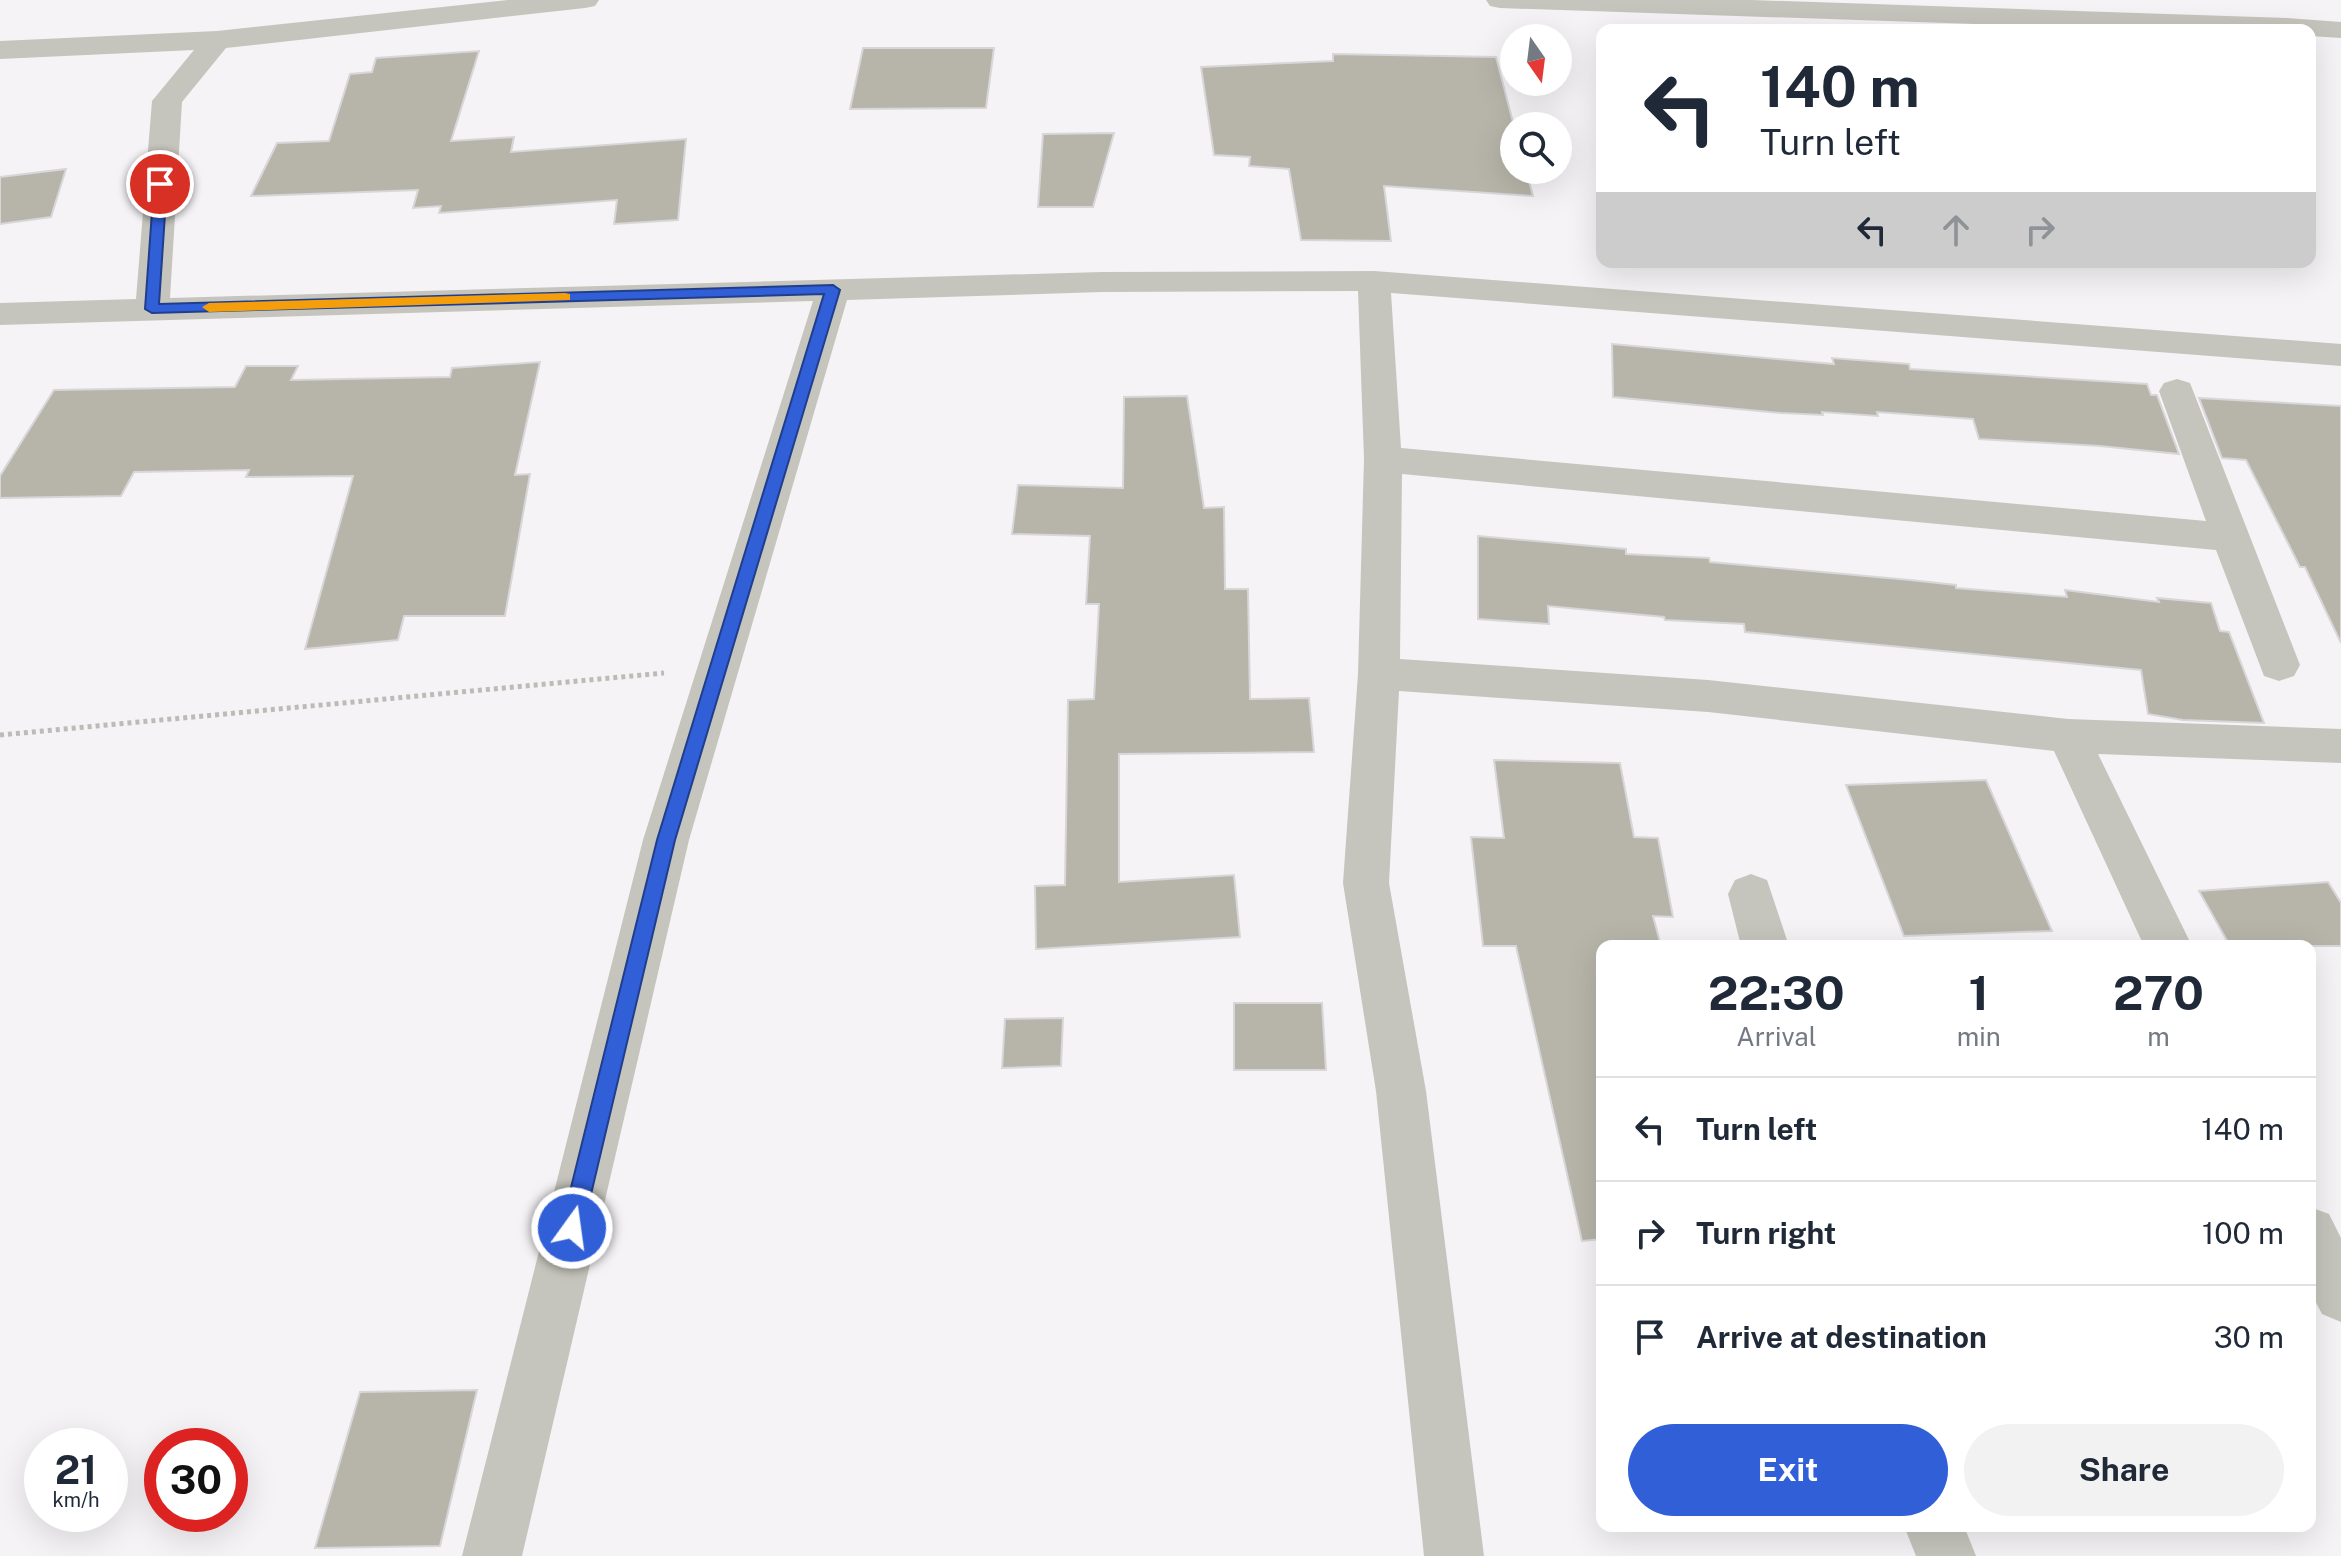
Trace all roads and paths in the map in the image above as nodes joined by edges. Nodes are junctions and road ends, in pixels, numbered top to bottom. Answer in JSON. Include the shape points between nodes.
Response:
{"nodes":[{"id":1,"x":585,"y":0,"type":"edge"},
{"id":2,"x":1500,"y":0,"type":"edge"},
{"id":3,"x":2256,"y":24,"type":"edge"},
{"id":4,"x":2316,"y":28,"type":"edge"},
{"id":5,"x":2341,"y":30,"type":"edge"},
{"id":6,"x":217,"y":40,"type":"junction"},
{"id":7,"x":0,"y":50,"type":"edge"},
{"id":8,"x":1374,"y":281,"type":"junction"},
{"id":9,"x":833,"y":290,"type":"junction"},
{"id":10,"x":152,"y":309,"type":"junction"},
{"id":11,"x":0,"y":314,"type":"edge"},
{"id":12,"x":2341,"y":355,"type":"edge"},
{"id":13,"x":2177,"y":391,"type":"dead end"},
{"id":14,"x":1383,"y":459,"type":"junction"},
{"id":15,"x":2231,"y":537,"type":"junction"},
{"id":16,"x":2279,"y":665,"type":"dead end"},
{"id":17,"x":718,"y":668,"type":"junction"},
{"id":18,"x":1379,"y":674,"type":"junction"},
{"id":19,"x":0,"y":735,"type":"edge"},
{"id":20,"x":2068,"y":736,"type":"junction"},
{"id":21,"x":2341,"y":746,"type":"edge"},
{"id":22,"x":1751,"y":894,"type":"dead end"},
{"id":23,"x":1763,"y":940,"type":"edge"},
{"id":24,"x":2165,"y":940,"type":"edge"},
{"id":25,"x":2316,"y":1245,"type":"edge"},
{"id":26,"x":2341,"y":1295,"type":"edge"},
{"id":27,"x":1936,"y":1532,"type":"edge"},
{"id":28,"x":492,"y":1556,"type":"edge"},
{"id":29,"x":1454,"y":1556,"type":"edge"},
{"id":30,"x":1946,"y":1556,"type":"edge"}],
"edges":[{"from":1,"to":6,"type":"street"},
{"from":2,"to":3,"type":"street"},
{"from":4,"to":5,"type":"street"},
{"from":6,"to":7,"type":"street"},
{"from":6,"to":10,"type":"street","via":[[167,101]]},
{"from":8,"to":9,"type":"street"},
{"from":8,"to":12,"type":"street"},
{"from":8,"to":14,"type":"street"},
{"from":9,"to":10,"type":"street"},
{"from":9,"to":17,"type":"street"},
{"from":10,"to":11,"type":"street"},
{"from":13,"to":15,"type":"street"},
{"from":14,"to":15,"type":"street"},
{"from":14,"to":18,"type":"street"},
{"from":15,"to":16,"type":"street"},
{"from":17,"to":19,"type":"path"},
{"from":17,"to":28,"type":"street","via":[[666,840]]},
{"from":18,"to":20,"type":"street","via":[[1708,696]]},
{"from":18,"to":29,"type":"street","via":[[1366,883],[1401,1091]]},
{"from":20,"to":21,"type":"street"},
{"from":20,"to":24,"type":"street"},
{"from":22,"to":23,"type":"street"},
{"from":25,"to":26,"type":"street"},
{"from":27,"to":30,"type":"street"}]}
